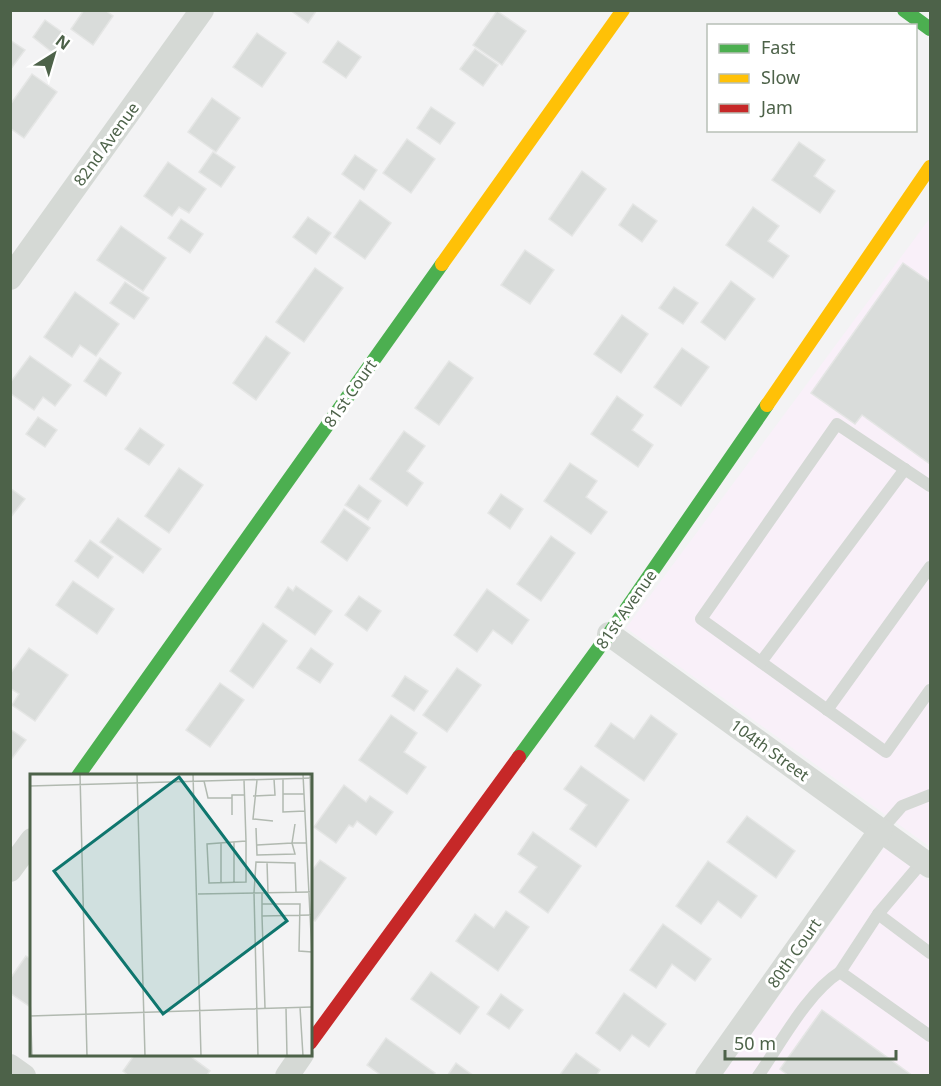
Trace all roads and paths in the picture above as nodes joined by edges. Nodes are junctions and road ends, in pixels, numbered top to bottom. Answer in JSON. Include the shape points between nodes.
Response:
{"nodes":[{"id":1,"x":202,"y":10,"type":"edge"},
{"id":2,"x":622,"y":10,"type":"edge"},
{"id":3,"x":904,"y":10,"type":"edge"},
{"id":4,"x":930,"y":29,"type":"edge"},
{"id":5,"x":930,"y":167,"type":"edge"},
{"id":6,"x":10,"y":278,"type":"edge"},
{"id":7,"x":904,"y":469,"type":"junction"},
{"id":8,"x":930,"y":486,"type":"edge"},
{"id":9,"x":930,"y":567,"type":"edge"},
{"id":10,"x":609,"y":634,"type":"junction"},
{"id":11,"x":761,"y":662,"type":"junction"},
{"id":12,"x":930,"y":690,"type":"edge"},
{"id":13,"x":827,"y":710,"type":"junction"},
{"id":14,"x":79,"y":774,"type":"edge"},
{"id":15,"x":930,"y":795,"type":"edge"},
{"id":16,"x":881,"y":830,"type":"junction"},
{"id":17,"x":30,"y":843,"type":"edge"},
{"id":18,"x":927,"y":863,"type":"edge"},
{"id":19,"x":10,"y":870,"type":"edge"},
{"id":20,"x":878,"y":914,"type":"junction"},
{"id":21,"x":930,"y":953,"type":"edge"},
{"id":22,"x":840,"y":972,"type":"junction"},
{"id":23,"x":930,"y":1036,"type":"edge"},
{"id":24,"x":312,"y":1040,"type":"edge"},
{"id":25,"x":301,"y":1056,"type":"edge"},
{"id":26,"x":10,"y":1066,"type":"edge"},
{"id":27,"x":24,"y":1076,"type":"edge"},
{"id":28,"x":287,"y":1076,"type":"edge"},
{"id":29,"x":707,"y":1076,"type":"edge"},
{"id":30,"x":758,"y":1076,"type":"edge"}],
"edges":[{"from":1,"to":6,"type":"street","name":"82nd Avenue"},
{"from":2,"to":14,"type":"street","name":"81st Court"},
{"from":3,"to":4,"type":"street"},
{"from":5,"to":10,"type":"street","name":"81st Avenue"},
{"from":7,"to":8,"type":"lane"},
{"from":7,"to":11,"type":"lane"},
{"from":7,"to":11,"type":"lane","via":[[837,424],[701,619]]},
{"from":9,"to":13,"type":"lane"},
{"from":10,"to":16,"type":"street","name":"104th Street"},
{"from":10,"to":24,"type":"street","name":"81st Avenue"},
{"from":11,"to":13,"type":"lane"},
{"from":12,"to":13,"type":"lane","via":[[886,752]]},
{"from":15,"to":16,"type":"lane","via":[[902,806]]},
{"from":16,"to":18,"type":"street","name":"104th Street"},
{"from":16,"to":29,"type":"street","name":"80th Court"},
{"from":17,"to":19,"type":"street"},
{"from":18,"to":20,"type":"lane"},
{"from":20,"to":21,"type":"lane"},
{"from":20,"to":22,"type":"lane"},
{"from":22,"to":23,"type":"lane"},
{"from":22,"to":30,"type":"lane","via":[[813,996]]},
{"from":25,"to":28,"type":"street"},
{"from":26,"to":27,"type":"street"}]}
